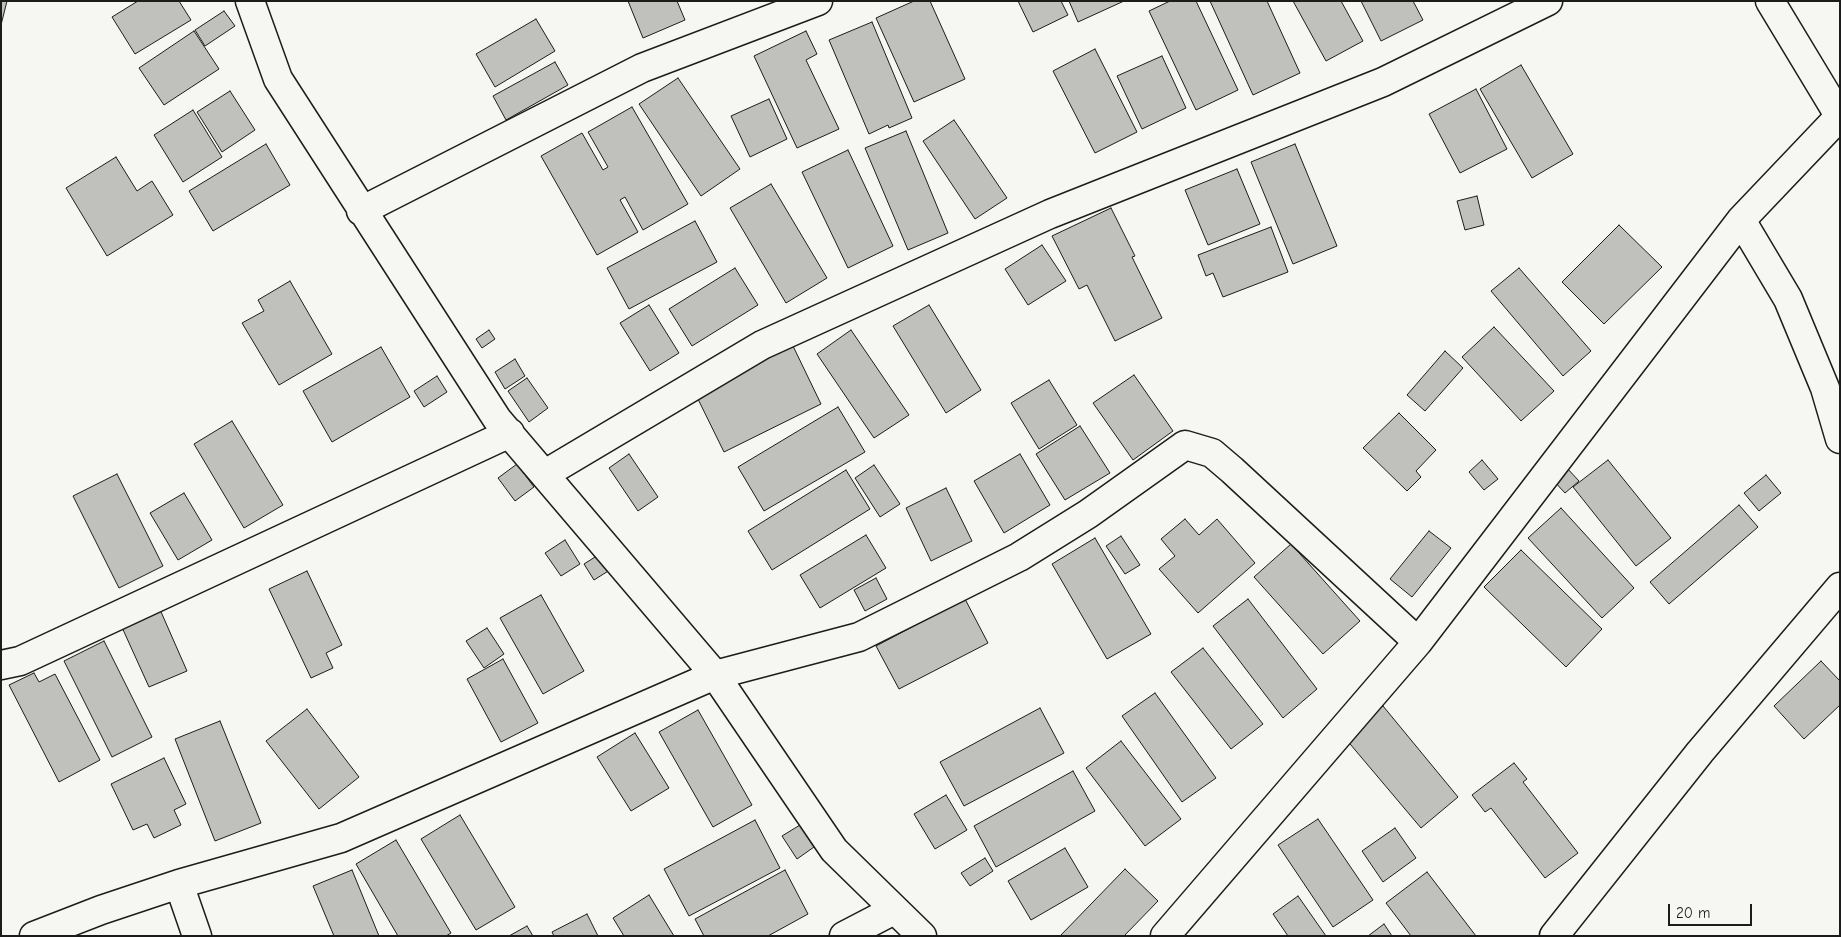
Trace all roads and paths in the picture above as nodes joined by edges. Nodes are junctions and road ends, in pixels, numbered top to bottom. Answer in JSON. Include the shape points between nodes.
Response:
{"nodes":[{"id":1,"x":250,"y":1,"type":"edge"},
{"id":2,"x":818,"y":1,"type":"edge"},
{"id":3,"x":1548,"y":1,"type":"edge"},
{"id":4,"x":1770,"y":1,"type":"edge"},
{"id":5,"x":1840,"y":117,"type":"edge"},
{"id":6,"x":361,"y":211,"type":"junction"},
{"id":7,"x":1741,"y":220,"type":"junction"},
{"id":8,"x":510,"y":433,"type":"junction"},
{"id":9,"x":1840,"y":439,"type":"edge"},
{"id":10,"x":545,"y":474,"type":"junction"},
{"id":11,"x":1840,"y":587,"type":"edge"},
{"id":12,"x":1418,"y":642,"type":"junction"},
{"id":13,"x":1,"y":665,"type":"edge"},
{"id":14,"x":715,"y":675,"type":"junction"},
{"id":15,"x":179,"y":884,"type":"junction"},
{"id":16,"x":894,"y":910,"type":"junction"},
{"id":17,"x":34,"y":936,"type":"edge"},
{"id":18,"x":197,"y":936,"type":"edge"},
{"id":19,"x":844,"y":936,"type":"edge"},
{"id":20,"x":922,"y":936,"type":"edge"},
{"id":21,"x":1165,"y":936,"type":"edge"},
{"id":22,"x":1554,"y":936,"type":"edge"}],
"edges":[{"from":1,"to":6,"type":"street","via":[[278,78]]},
{"from":2,"to":6,"type":"street","via":[[642,68]]},
{"from":3,"to":10,"type":"street","via":[[1383,82],[1050,214],[762,346]]},
{"from":4,"to":5,"type":"street"},
{"from":5,"to":7,"type":"street"},
{"from":6,"to":8,"type":"street","via":[[497,419]]},
{"from":7,"to":9,"type":"street","via":[[1788,299],[1825,388]]},
{"from":7,"to":12,"type":"street"},
{"from":8,"to":10,"type":"street"},
{"from":8,"to":13,"type":"street","via":[[20,661]]},
{"from":10,"to":14,"type":"street"},
{"from":11,"to":22,"type":"street","via":[[1700,752]]},
{"from":12,"to":14,"type":"street","via":[[1212,453],[1185,445],[1088,514],[1019,557],[859,637]]},
{"from":12,"to":21,"type":"street"},
{"from":14,"to":15,"type":"street","via":[[341,838]]},
{"from":14,"to":16,"type":"street","via":[[834,850]]},
{"from":15,"to":17,"type":"street"},
{"from":15,"to":18,"type":"street"},
{"from":16,"to":19,"type":"street"},
{"from":16,"to":20,"type":"street"}]}
